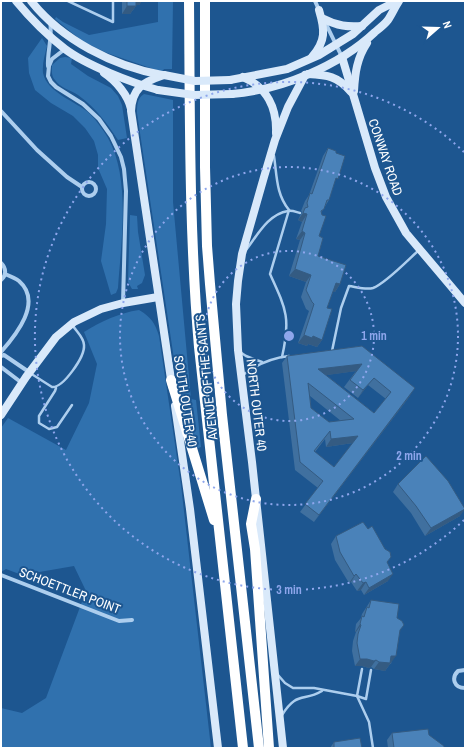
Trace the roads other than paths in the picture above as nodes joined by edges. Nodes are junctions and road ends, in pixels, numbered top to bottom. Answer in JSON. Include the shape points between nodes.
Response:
{"nodes":[{"id":1,"x":16,"y":1,"type":"edge"},
{"id":2,"x":31,"y":1,"type":"edge"},
{"id":3,"x":68,"y":1,"type":"edge"},
{"id":4,"x":113,"y":1,"type":"edge"},
{"id":5,"x":189,"y":1,"type":"edge"},
{"id":6,"x":205,"y":1,"type":"edge"},
{"id":7,"x":315,"y":1,"type":"edge"},
{"id":8,"x":398,"y":1,"type":"edge"},
{"id":9,"x":319,"y":10,"type":"junction"},
{"id":10,"x":324,"y":19,"type":"junction"},
{"id":11,"x":50,"y":20,"type":"junction"},
{"id":12,"x":362,"y":26,"type":"junction"},
{"id":13,"x":50,"y":35,"type":"junction"},
{"id":14,"x":371,"y":36,"type":"junction"},
{"id":15,"x":337,"y":46,"type":"junction"},
{"id":16,"x":65,"y":49,"type":"junction"},
{"id":17,"x":342,"y":57,"type":"junction"},
{"id":18,"x":310,"y":59,"type":"junction"},
{"id":19,"x":94,"y":65,"type":"junction"},
{"id":20,"x":48,"y":71,"type":"junction"},
{"id":21,"x":306,"y":74,"type":"junction"},
{"id":22,"x":160,"y":76,"type":"junction"},
{"id":23,"x":244,"y":77,"type":"junction"},
{"id":24,"x":141,"y":85,"type":"junction"},
{"id":25,"x":262,"y":89,"type":"junction"},
{"id":26,"x":354,"y":95,"type":"junction"},
{"id":27,"x":1,"y":111,"type":"edge"},
{"id":28,"x":131,"y":111,"type":"junction"},
{"id":29,"x":275,"y":140,"type":"junction"},
{"id":30,"x":273,"y":150,"type":"junction"},
{"id":31,"x":82,"y":186,"type":"dead end"},
{"id":32,"x":289,"y":210,"type":"junction"},
{"id":33,"x":300,"y":213,"type":"dead end"},
{"id":34,"x":420,"y":250,"type":"junction"},
{"id":35,"x":242,"y":254,"type":"junction"},
{"id":36,"x":1,"y":263,"type":"edge"},
{"id":37,"x":5,"y":274,"type":"junction"},
{"id":38,"x":1,"y":280,"type":"edge"},
{"id":39,"x":158,"y":297,"type":"junction"},
{"id":40,"x":123,"y":303,"type":"junction"},
{"id":41,"x":465,"y":303,"type":"edge"},
{"id":42,"x":71,"y":324,"type":"junction"},
{"id":43,"x":238,"y":350,"type":"junction"},
{"id":44,"x":339,"y":350,"type":"edge"},
{"id":45,"x":332,"y":351,"type":"junction"},
{"id":46,"x":1,"y":352,"type":"edge"},
{"id":47,"x":325,"y":352,"type":"edge"},
{"id":48,"x":1,"y":356,"type":"edge"},
{"id":49,"x":290,"y":356,"type":"edge"},
{"id":50,"x":282,"y":357,"type":"junction"},
{"id":51,"x":263,"y":362,"type":"junction"},
{"id":52,"x":1,"y":367,"type":"edge"},
{"id":53,"x":30,"y":372,"type":"junction"},
{"id":54,"x":241,"y":376,"type":"junction"},
{"id":55,"x":171,"y":380,"type":"junction"},
{"id":56,"x":22,"y":383,"type":"junction"},
{"id":57,"x":56,"y":388,"type":"junction"},
{"id":58,"x":72,"y":405,"type":"dead end"},
{"id":59,"x":1,"y":415,"type":"edge"},
{"id":60,"x":256,"y":499,"type":"junction"},
{"id":61,"x":220,"y":539,"type":"junction"},
{"id":62,"x":1,"y":575,"type":"edge"},
{"id":63,"x":132,"y":620,"type":"dead end"},
{"id":64,"x":362,"y":669,"type":"dead end"},
{"id":65,"x":371,"y":670,"type":"dead end"},
{"id":66,"x":465,"y":670,"type":"edge"},
{"id":67,"x":275,"y":672,"type":"junction"},
{"id":68,"x":465,"y":688,"type":"edge"},
{"id":69,"x":323,"y":690,"type":"junction"},
{"id":70,"x":357,"y":696,"type":"junction"},
{"id":71,"x":280,"y":718,"type":"junction"},
{"id":72,"x":218,"y":748,"type":"edge"},
{"id":73,"x":243,"y":748,"type":"edge"},
{"id":74,"x":259,"y":748,"type":"edge"},
{"id":75,"x":269,"y":748,"type":"edge"},
{"id":76,"x":284,"y":748,"type":"edge"},
{"id":77,"x":373,"y":748,"type":"edge"}],
"edges":[{"from":1,"to":13,"type":"street"},
{"from":2,"to":11,"type":"street"},
{"from":3,"to":4,"type":"lane","via":[[112,22]]},
{"from":5,"to":61,"type":"highway","name":"AVENUE OF THE SAINTS","via":[[190,215],[199,347]]},
{"from":6,"to":74,"type":"highway","name":"AVENUE OF THE SAINTS","via":[[206,183],[210,284]]},
{"from":7,"to":9,"type":"street","name":"CONWAY ROAD"},
{"from":8,"to":12,"type":"street","via":[[379,10]]},
{"from":8,"to":14,"type":"street","via":[[388,21]]},
{"from":9,"to":10,"type":"street","name":"CONWAY ROAD"},
{"from":9,"to":18,"type":"street","via":[[324,39]]},
{"from":10,"to":12,"type":"street","via":[[341,26]]},
{"from":10,"to":15,"type":"street","name":"CONWAY ROAD"},
{"from":11,"to":13,"type":"street"},
{"from":11,"to":22,"type":"street","via":[[94,52]]},
{"from":12,"to":15,"type":"street"},
{"from":13,"to":16,"type":"street"},
{"from":13,"to":20,"type":"street"},
{"from":14,"to":17,"type":"street"},
{"from":14,"to":26,"type":"street","via":[[356,66]]},
{"from":15,"to":17,"type":"street","name":"CONWAY ROAD"},
{"from":15,"to":18,"type":"street"},
{"from":16,"to":19,"type":"street"},
{"from":16,"to":20,"type":"street","via":[[52,59]]},
{"from":17,"to":21,"type":"street"},
{"from":17,"to":26,"type":"street","name":"CONWAY ROAD"},
{"from":18,"to":23,"type":"street","via":[[287,69]]},
{"from":19,"to":24,"type":"street"},
{"from":19,"to":28,"type":"street","via":[[122,91]]},
{"from":20,"to":40,"type":"street","via":[[48,76],[56,88],[83,104],[99,120],[111,136],[121,157],[126,191]]},
{"from":21,"to":25,"type":"street"},
{"from":21,"to":26,"type":"street","via":[[333,77]]},
{"from":21,"to":29,"type":"street","name":"NORTH OUTER 40","via":[[288,107]]},
{"from":22,"to":23,"type":"street","bridge":true,"via":[[195,81]]},
{"from":22,"to":24,"type":"street"},
{"from":23,"to":25,"type":"street"},
{"from":24,"to":25,"type":"street","bridge":true,"via":[[194,95],[232,94]]},
{"from":24,"to":28,"type":"street","name":"SOUTH OUTER 40","via":[[132,102]]},
{"from":25,"to":29,"type":"street","via":[[274,110]]},
{"from":26,"to":34,"type":"street","name":"CONWAY ROAD","via":[[374,168],[386,197],[402,227]]},
{"from":27,"to":31,"type":"street","via":[[67,177]]},
{"from":28,"to":39,"type":"street","name":"SOUTH OUTER 40"},
{"from":29,"to":30,"type":"street","name":"NORTH OUTER 40"},
{"from":30,"to":32,"type":"lane","via":[[278,188],[283,203]]},
{"from":30,"to":35,"type":"street","name":"NORTH OUTER 40"},
{"from":32,"to":33,"type":"lane"},
{"from":32,"to":35,"type":"lane","via":[[267,222]]},
{"from":32,"to":50,"type":"lane","via":[[270,274],[287,317],[288,329]]},
{"from":34,"to":41,"type":"street","name":"CONWAY ROAD"},
{"from":34,"to":45,"type":"lane","via":[[373,288],[349,286],[341,308]]},
{"from":35,"to":43,"type":"street","name":"NORTH OUTER 40","via":[[236,304]]},
{"from":36,"to":37,"type":"street"},
{"from":37,"to":38,"type":"street"},
{"from":37,"to":46,"type":"street","via":[[23,285],[29,305],[24,321]]},
{"from":39,"to":40,"type":"street"},
{"from":39,"to":55,"type":"street","name":"SOUTH OUTER 40"},
{"from":40,"to":42,"type":"street","via":[[102,309]]},
{"from":42,"to":53,"type":"street","via":[[56,337]]},
{"from":42,"to":57,"type":"lane","via":[[83,340],[82,357]]},
{"from":43,"to":51,"type":"lane"},
{"from":43,"to":54,"type":"street","name":"NORTH OUTER 40"},
{"from":44,"to":45,"type":"lane"},
{"from":45,"to":47,"type":"lane"},
{"from":48,"to":53,"type":"street","via":[[4,355]]},
{"from":49,"to":50,"type":"lane"},
{"from":50,"to":51,"type":"lane"},
{"from":51,"to":54,"type":"lane"},
{"from":52,"to":56,"type":"street"},
{"from":53,"to":56,"type":"street"},
{"from":53,"to":57,"type":"lane"},
{"from":54,"to":60,"type":"street","name":"NORTH OUTER 40"},
{"from":55,"to":61,"type":"highway"},
{"from":55,"to":72,"type":"street","name":"SOUTH OUTER 40","via":[[190,509]]},
{"from":56,"to":59,"type":"street"},
{"from":57,"to":58,"type":"lane","via":[[39,416],[39,423],[49,430],[54,429]]},
{"from":60,"to":67,"type":"street","name":"NORTH OUTER 40"},
{"from":60,"to":75,"type":"highway","via":[[251,524]]},
{"from":61,"to":73,"type":"highway","name":"AVENUE OF THE SAINTS"},
{"from":62,"to":63,"type":"street","name":"SCHOETTLER POINT","via":[[119,621]]},
{"from":64,"to":70,"type":"lane"},
{"from":65,"to":70,"type":"lane","via":[[366,699]]},
{"from":66,"to":68,"type":"street","via":[[458,671],[454,679],[458,687]]},
{"from":67,"to":69,"type":"lane","via":[[293,688]]},
{"from":67,"to":71,"type":"street","name":"NORTH OUTER 40"},
{"from":69,"to":70,"type":"lane"},
{"from":69,"to":71,"type":"lane","via":[[294,700]]},
{"from":70,"to":77,"type":"lane","via":[[368,722]]},
{"from":71,"to":76,"type":"street","name":"NORTH OUTER 40"}]}
